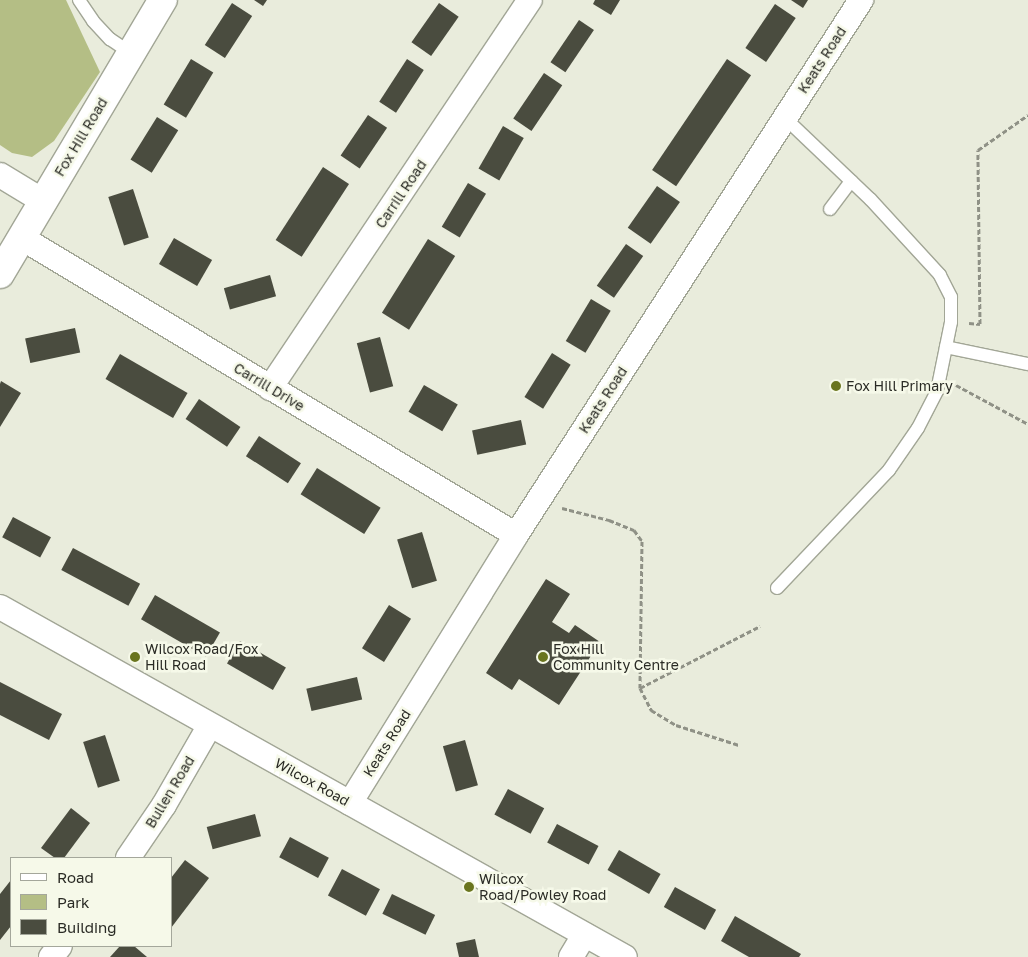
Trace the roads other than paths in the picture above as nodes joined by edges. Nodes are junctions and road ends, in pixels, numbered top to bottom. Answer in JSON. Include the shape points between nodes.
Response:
{"nodes":[{"id":1,"x":79,"y":0,"type":"edge"},
{"id":2,"x":163,"y":0,"type":"edge"},
{"id":3,"x":530,"y":0,"type":"edge"},
{"id":4,"x":861,"y":0,"type":"edge"},
{"id":5,"x":131,"y":53,"type":"junction"},
{"id":6,"x":785,"y":118,"type":"junction"},
{"id":7,"x":0,"y":175,"type":"edge"},
{"id":8,"x":851,"y":181,"type":"junction"},
{"id":9,"x":43,"y":201,"type":"junction"},
{"id":10,"x":830,"y":209,"type":"dead end"},
{"id":11,"x":22,"y":238,"type":"junction"},
{"id":12,"x":0,"y":274,"type":"edge"},
{"id":13,"x":946,"y":347,"type":"junction"},
{"id":14,"x":1028,"y":364,"type":"edge"},
{"id":15,"x":270,"y":388,"type":"junction"},
{"id":16,"x":516,"y":535,"type":"junction"},
{"id":17,"x":777,"y":588,"type":"dead end"},
{"id":18,"x":0,"y":607,"type":"edge"},
{"id":19,"x":210,"y":724,"type":"junction"},
{"id":20,"x":350,"y":803,"type":"junction"},
{"id":21,"x":129,"y":857,"type":"edge"},
{"id":22,"x":584,"y":935,"type":"junction"},
{"id":23,"x":59,"y":947,"type":"edge"},
{"id":24,"x":51,"y":957,"type":"edge"},
{"id":25,"x":571,"y":957,"type":"edge"},
{"id":26,"x":625,"y":957,"type":"edge"}],
"edges":[{"from":1,"to":5,"type":"lane","via":[[110,39]]},
{"from":2,"to":5,"type":"street","name":"Fox Hill Road"},
{"from":3,"to":15,"type":"street","name":"Carrill Road"},
{"from":4,"to":6,"type":"street","name":"Keats Road"},
{"from":5,"to":9,"type":"street","name":"Fox Hill Road"},
{"from":6,"to":8,"type":"lane"},
{"from":6,"to":16,"type":"street","name":"Keats Road"},
{"from":7,"to":9,"type":"street"},
{"from":8,"to":10,"type":"lane"},
{"from":8,"to":13,"type":"lane","via":[[940,275],[951,297]]},
{"from":9,"to":11,"type":"street","name":"Fox Hill Road"},
{"from":11,"to":12,"type":"street","name":"Fox Hill Road"},
{"from":11,"to":15,"type":"street","name":"Carrill Drive"},
{"from":13,"to":14,"type":"lane"},
{"from":13,"to":17,"type":"lane","via":[[937,391],[918,428],[889,470]]},
{"from":15,"to":16,"type":"street","name":"Carrill Drive"},
{"from":16,"to":20,"type":"street","name":"Keats Road"},
{"from":18,"to":19,"type":"street","name":"Wilcox Road"},
{"from":19,"to":20,"type":"street","name":"Wilcox Road"},
{"from":19,"to":21,"type":"street","name":"Bullen Road","via":[[164,805]]},
{"from":20,"to":22,"type":"street","name":"Wilcox Road"},
{"from":22,"to":25,"type":"street"},
{"from":22,"to":26,"type":"street","name":"Wilcox Road"},
{"from":23,"to":24,"type":"street"}]}
